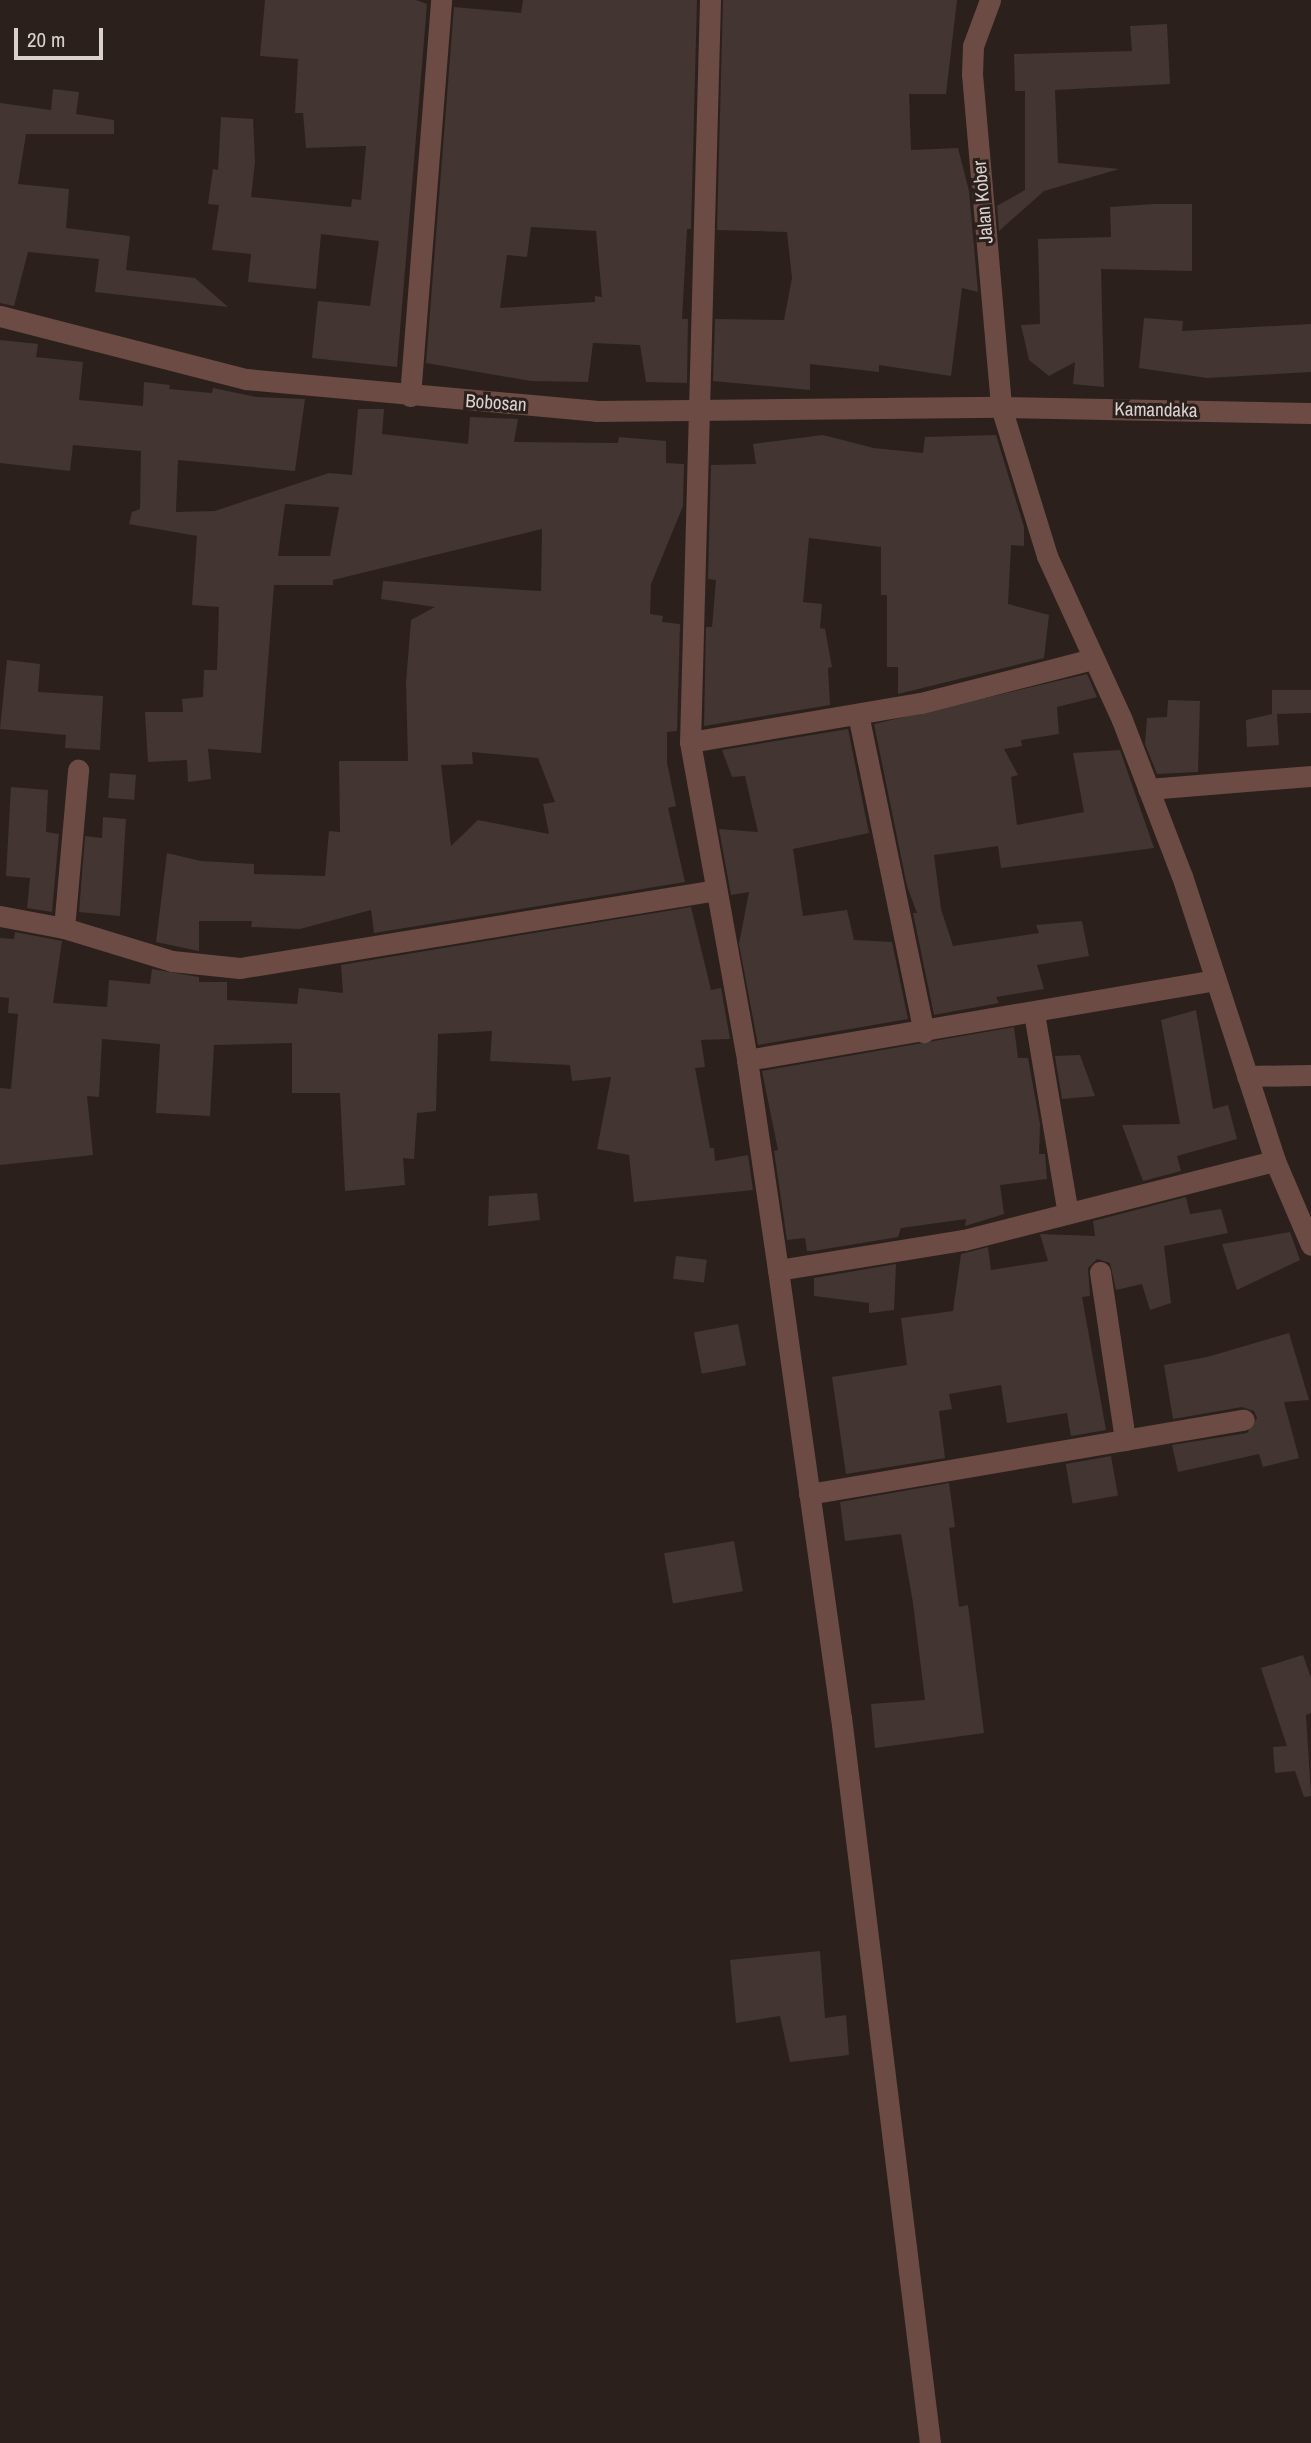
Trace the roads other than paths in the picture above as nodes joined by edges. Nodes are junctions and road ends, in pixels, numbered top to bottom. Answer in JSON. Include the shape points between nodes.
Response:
{"nodes":[{"id":1,"x":442,"y":0,"type":"edge"},
{"id":2,"x":710,"y":0,"type":"edge"},
{"id":3,"x":990,"y":0,"type":"edge"},
{"id":4,"x":0,"y":316,"type":"edge"},
{"id":5,"x":410,"y":396,"type":"junction"},
{"id":6,"x":1001,"y":407,"type":"junction"},
{"id":7,"x":701,"y":410,"type":"junction"},
{"id":8,"x":1311,"y":413,"type":"edge"},
{"id":9,"x":1092,"y":659,"type":"junction"},
{"id":10,"x":858,"y":714,"type":"junction"},
{"id":11,"x":690,"y":742,"type":"junction"},
{"id":12,"x":78,"y":771,"type":"dead end"},
{"id":13,"x":1311,"y":776,"type":"edge"},
{"id":14,"x":1148,"y":789,"type":"junction"},
{"id":15,"x":716,"y":890,"type":"junction"},
{"id":16,"x":0,"y":916,"type":"edge"},
{"id":17,"x":64,"y":928,"type":"junction"},
{"id":18,"x":1213,"y":980,"type":"junction"},
{"id":19,"x":1034,"y":1013,"type":"junction"},
{"id":20,"x":924,"y":1032,"type":"junction"},
{"id":21,"x":747,"y":1060,"type":"junction"},
{"id":22,"x":1311,"y":1075,"type":"edge"},
{"id":23,"x":1247,"y":1076,"type":"junction"},
{"id":24,"x":1275,"y":1161,"type":"junction"},
{"id":25,"x":1068,"y":1213,"type":"junction"},
{"id":26,"x":1311,"y":1245,"type":"edge"},
{"id":27,"x":778,"y":1270,"type":"junction"},
{"id":28,"x":1100,"y":1272,"type":"dead end"},
{"id":29,"x":1244,"y":1420,"type":"dead end"},
{"id":30,"x":1125,"y":1440,"type":"junction"},
{"id":31,"x":809,"y":1494,"type":"junction"},
{"id":32,"x":930,"y":2443,"type":"edge"}],
"edges":[{"from":1,"to":5,"type":"street"},
{"from":2,"to":7,"type":"street"},
{"from":3,"to":6,"type":"street","name":"Jalan Kober","via":[[973,46],[972,75]]},
{"from":4,"to":5,"type":"street","name":"Bobosan","via":[[246,379]]},
{"from":5,"to":7,"type":"street","name":"Bobosan","via":[[596,411]]},
{"from":6,"to":7,"type":"street","name":"Bobosan"},
{"from":6,"to":8,"type":"street","name":"Kamandaka"},
{"from":6,"to":9,"type":"street","name":"Jalan Kober","via":[[1047,556]]},
{"from":7,"to":11,"type":"street"},
{"from":9,"to":10,"type":"street","via":[[921,703]]},
{"from":9,"to":14,"type":"street","name":"Jalan Kober"},
{"from":10,"to":11,"type":"street"},
{"from":10,"to":20,"type":"street"},
{"from":11,"to":15,"type":"street"},
{"from":12,"to":17,"type":"street"},
{"from":13,"to":14,"type":"street"},
{"from":14,"to":18,"type":"street","name":"Jalan Kober","via":[[1182,877]]},
{"from":15,"to":17,"type":"street","via":[[240,968],[172,961]]},
{"from":15,"to":21,"type":"street"},
{"from":16,"to":17,"type":"street"},
{"from":18,"to":19,"type":"street"},
{"from":18,"to":23,"type":"street","name":"Jalan Kober"},
{"from":19,"to":20,"type":"street"},
{"from":19,"to":25,"type":"street"},
{"from":20,"to":21,"type":"street"},
{"from":21,"to":27,"type":"street"},
{"from":22,"to":23,"type":"street"},
{"from":23,"to":24,"type":"street","name":"Jalan Kober"},
{"from":24,"to":25,"type":"street"},
{"from":24,"to":26,"type":"street","name":"Jalan Kober"},
{"from":25,"to":27,"type":"street","via":[[964,1240]]},
{"from":27,"to":31,"type":"street"},
{"from":28,"to":30,"type":"street"},
{"from":29,"to":30,"type":"street"},
{"from":30,"to":31,"type":"street"},
{"from":31,"to":32,"type":"street","via":[[841,1717]]}]}
